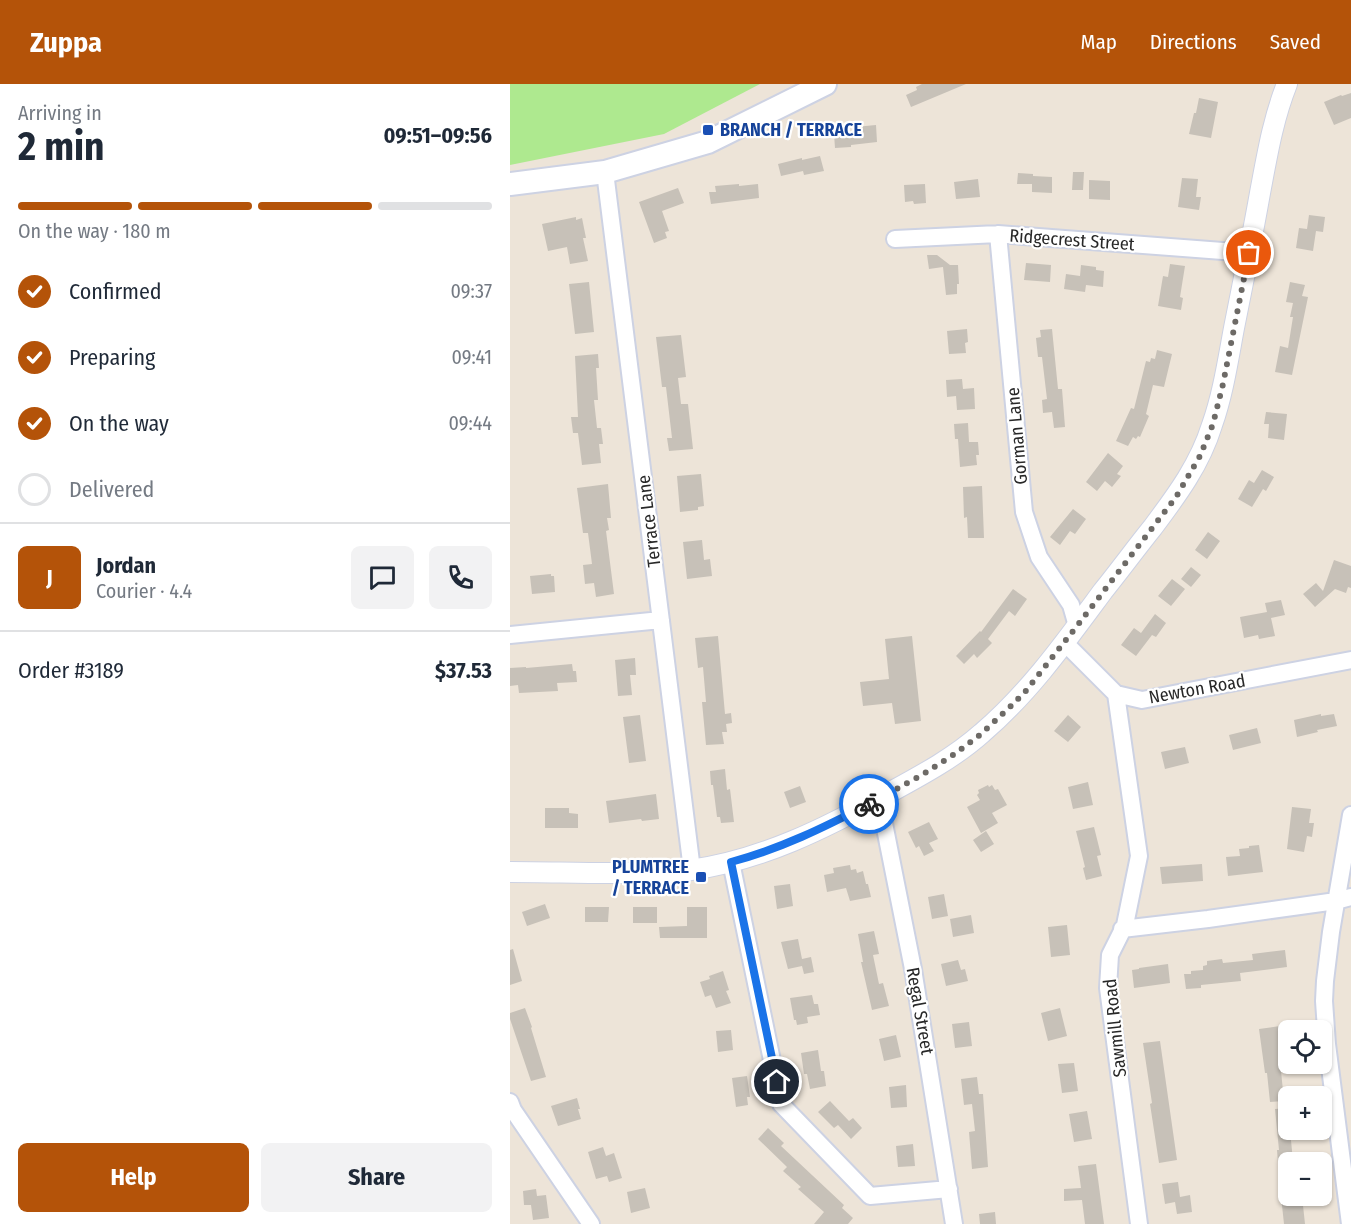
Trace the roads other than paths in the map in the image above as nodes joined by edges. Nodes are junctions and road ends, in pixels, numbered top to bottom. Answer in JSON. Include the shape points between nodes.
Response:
{"nodes":[{"id":1,"x":825,"y":84,"type":"edge"},
{"id":2,"x":1287,"y":84,"type":"edge"},
{"id":3,"x":605,"y":172,"type":"junction"},
{"id":4,"x":510,"y":184,"type":"edge"},
{"id":5,"x":998,"y":234,"type":"junction"},
{"id":6,"x":895,"y":239,"type":"dead end"},
{"id":7,"x":1249,"y":253,"type":"junction"},
{"id":8,"x":661,"y":620,"type":"junction"},
{"id":9,"x":1077,"y":626,"type":"junction"},
{"id":10,"x":510,"y":635,"type":"edge"},
{"id":11,"x":1064,"y":642,"type":"junction"},
{"id":12,"x":1351,"y":660,"type":"edge"},
{"id":13,"x":1116,"y":694,"type":"junction"},
{"id":14,"x":879,"y":798,"type":"junction"},
{"id":15,"x":1351,"y":815,"type":"edge"},
{"id":16,"x":731,"y":862,"type":"junction"},
{"id":17,"x":692,"y":870,"type":"junction"},
{"id":18,"x":510,"y":872,"type":"edge"},
{"id":19,"x":1343,"y":899,"type":"edge"},
{"id":20,"x":1122,"y":929,"type":"junction"},
{"id":21,"x":510,"y":1102,"type":"edge"},
{"id":22,"x":950,"y":1189,"type":"junction"},
{"id":23,"x":591,"y":1224,"type":"edge"},
{"id":24,"x":954,"y":1224,"type":"edge"},
{"id":25,"x":1139,"y":1224,"type":"edge"},
{"id":26,"x":1350,"y":1224,"type":"edge"}],
"edges":[{"from":1,"to":3,"type":"main road","via":[[708,142]]},
{"from":2,"to":7,"type":"street","via":[[1269,146]]},
{"from":3,"to":4,"type":"main road"},
{"from":3,"to":8,"type":"street","name":"Terrace Lane"},
{"from":5,"to":6,"type":"street","name":"Ridgecrest Street"},
{"from":5,"to":7,"type":"street","name":"Ridgecrest Street"},
{"from":5,"to":9,"type":"street","name":"Gorman Lane","via":[[1024,512],[1039,557],[1071,605]]},
{"from":7,"to":9,"type":"street","via":[[1223,384],[1200,456],[1176,497]]},
{"from":8,"to":10,"type":"street"},
{"from":8,"to":17,"type":"street","name":"Terrace Lane"},
{"from":9,"to":11,"type":"street"},
{"from":11,"to":13,"type":"street"},
{"from":11,"to":14,"type":"street","via":[[1025,692],[981,734]]},
{"from":12,"to":13,"type":"street","name":"Newton Road","via":[[1142,700]]},
{"from":13,"to":20,"type":"street","name":"Sawmill Road","via":[[1139,856]]},
{"from":14,"to":16,"type":"street","via":[[789,843]]},
{"from":14,"to":22,"type":"street","name":"Regal Street"},
{"from":15,"to":19,"type":"street"},
{"from":16,"to":17,"type":"street"},
{"from":16,"to":22,"type":"street","via":[[782,1104],[870,1196]]},
{"from":17,"to":18,"type":"street"},
{"from":19,"to":20,"type":"street"},
{"from":19,"to":26,"type":"street","via":[[1324,981],[1324,1011]]},
{"from":20,"to":25,"type":"street","name":"Sawmill Road","via":[[1110,955],[1108,988]]},
{"from":21,"to":23,"type":"street"},
{"from":22,"to":24,"type":"street","name":"Regal Street"}]}
